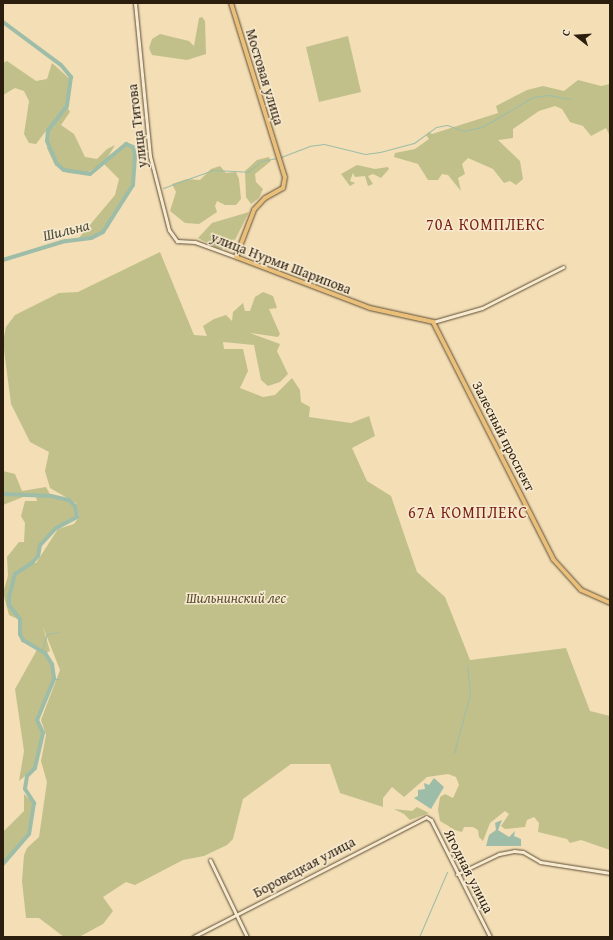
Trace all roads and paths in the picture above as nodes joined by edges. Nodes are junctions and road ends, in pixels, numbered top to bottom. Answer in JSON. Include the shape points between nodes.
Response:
{"nodes":[{"id":1,"x":135,"y":3,"type":"edge"},
{"id":2,"x":231,"y":3,"type":"edge"},
{"id":3,"x":178,"y":242,"type":"joint"},
{"id":4,"x":236,"y":257,"type":"junction"},
{"id":5,"x":564,"y":267,"type":"dead end"},
{"id":6,"x":433,"y":322,"type":"junction"},
{"id":7,"x":610,"y":603,"type":"edge"},
{"id":8,"x":426,"y":817,"type":"joint"},
{"id":9,"x":210,"y":860,"type":"dead end"},
{"id":10,"x":610,"y":873,"type":"edge"},
{"id":11,"x":457,"y":874,"type":"junction"},
{"id":12,"x":236,"y":916,"type":"junction"},
{"id":13,"x":193,"y":937,"type":"edge"},
{"id":14,"x":247,"y":937,"type":"edge"},
{"id":15,"x":490,"y":937,"type":"edge"}],
"edges":[{"from":1,"to":3,"type":"street","name":"улица Титова","via":[[152,170],[161,191],[169,230]]},
{"from":2,"to":4,"type":"main road","name":"Мостовая улица","via":[[285,177],[283,188],[258,204]]},
{"from":3,"to":4,"type":"street","name":"улица Нурми Шарипова","via":[[195,242]]},
{"from":4,"to":6,"type":"main road","name":"улица Нурми Шарипова","via":[[376,310]]},
{"from":5,"to":6,"type":"street","via":[[482,308]]},
{"from":6,"to":7,"type":"main road","name":"Залесный проспект","via":[[553,559],[581,590]]},
{"from":8,"to":11,"type":"street","name":"Ягодная улица","via":[[431,820]]},
{"from":8,"to":12,"type":"street","name":"Боровецкая улица"},
{"from":9,"to":12,"type":"street"},
{"from":10,"to":11,"type":"street","via":[[540,862],[523,852],[514,851],[499,854]]},
{"from":11,"to":15,"type":"street","name":"Ягодная улица"},
{"from":12,"to":13,"type":"street","name":"Боровецкая улица"},
{"from":12,"to":14,"type":"street"}]}
